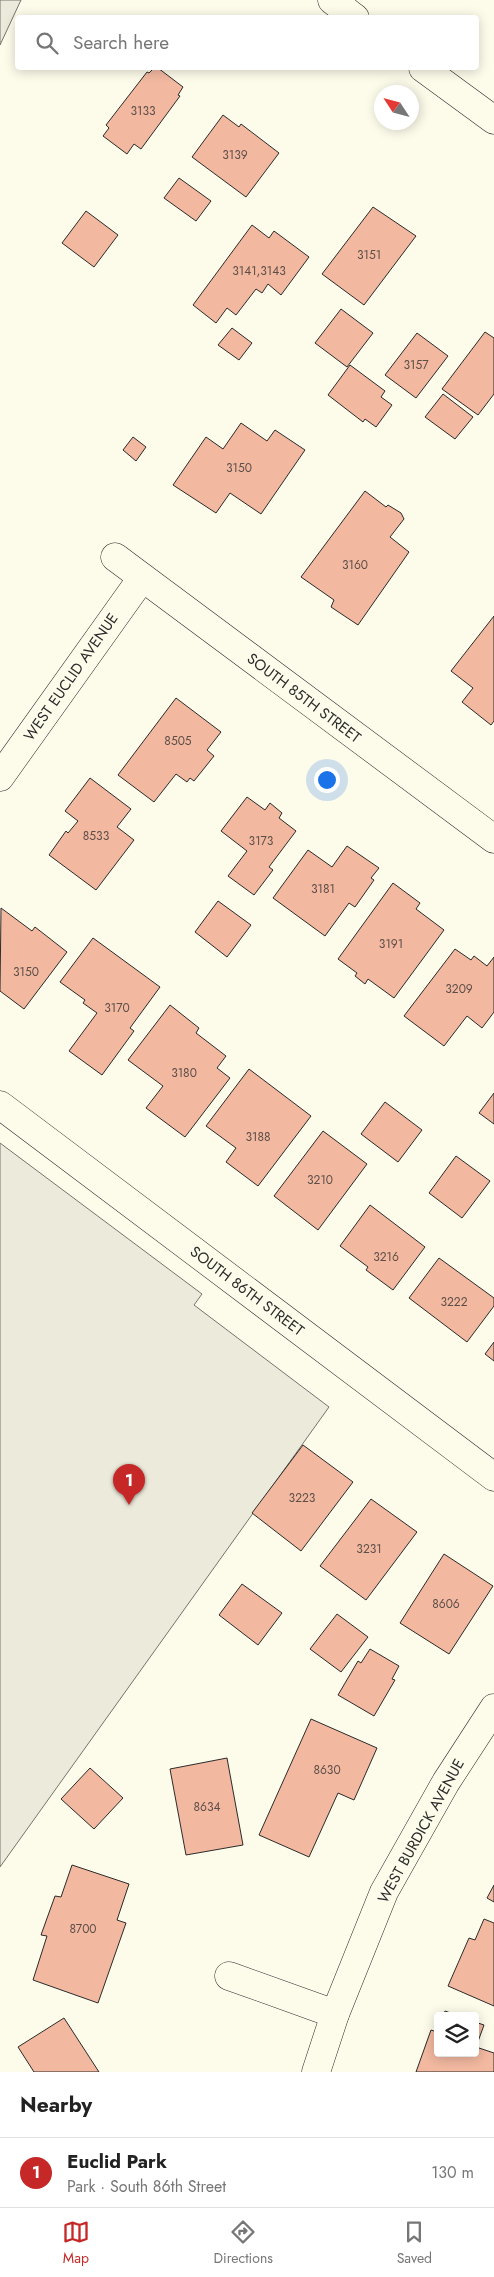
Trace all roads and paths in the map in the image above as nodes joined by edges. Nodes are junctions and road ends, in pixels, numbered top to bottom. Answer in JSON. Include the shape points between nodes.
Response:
{"nodes":[{"id":1,"x":332,"y":0,"type":"edge"},
{"id":2,"x":351,"y":15,"type":"edge"},
{"id":3,"x":426,"y":70,"type":"edge"},
{"id":4,"x":494,"y":120,"type":"edge"},
{"id":5,"x":115,"y":557,"type":"dead end"},
{"id":6,"x":142,"y":578,"type":"junction"},
{"id":7,"x":0,"y":777,"type":"edge"},
{"id":8,"x":494,"y":839,"type":"edge"},
{"id":9,"x":0,"y":1105,"type":"edge"},
{"id":10,"x":494,"y":1477,"type":"edge"},
{"id":11,"x":494,"y":1708,"type":"edge"},
{"id":12,"x":229,"y":1976,"type":"dead end"},
{"id":13,"x":335,"y":2014,"type":"junction"},
{"id":14,"x":316,"y":2072,"type":"edge"}],
"edges":[{"from":1,"to":2,"type":"street"},
{"from":3,"to":4,"type":"street"},
{"from":5,"to":6,"type":"street","name":"SOUTH 85TH STREET"},
{"from":6,"to":7,"type":"street","name":"WEST EUCLID AVENUE"},
{"from":6,"to":8,"type":"street","name":"SOUTH 85TH STREET"},
{"from":9,"to":10,"type":"street","name":"SOUTH 86TH STREET"},
{"from":11,"to":13,"type":"street","name":"WEST BURDICK AVENUE","via":[[446,1782],[384,1892]]},
{"from":12,"to":13,"type":"street"},
{"from":13,"to":14,"type":"street","name":"WEST BURDICK AVENUE"}]}
